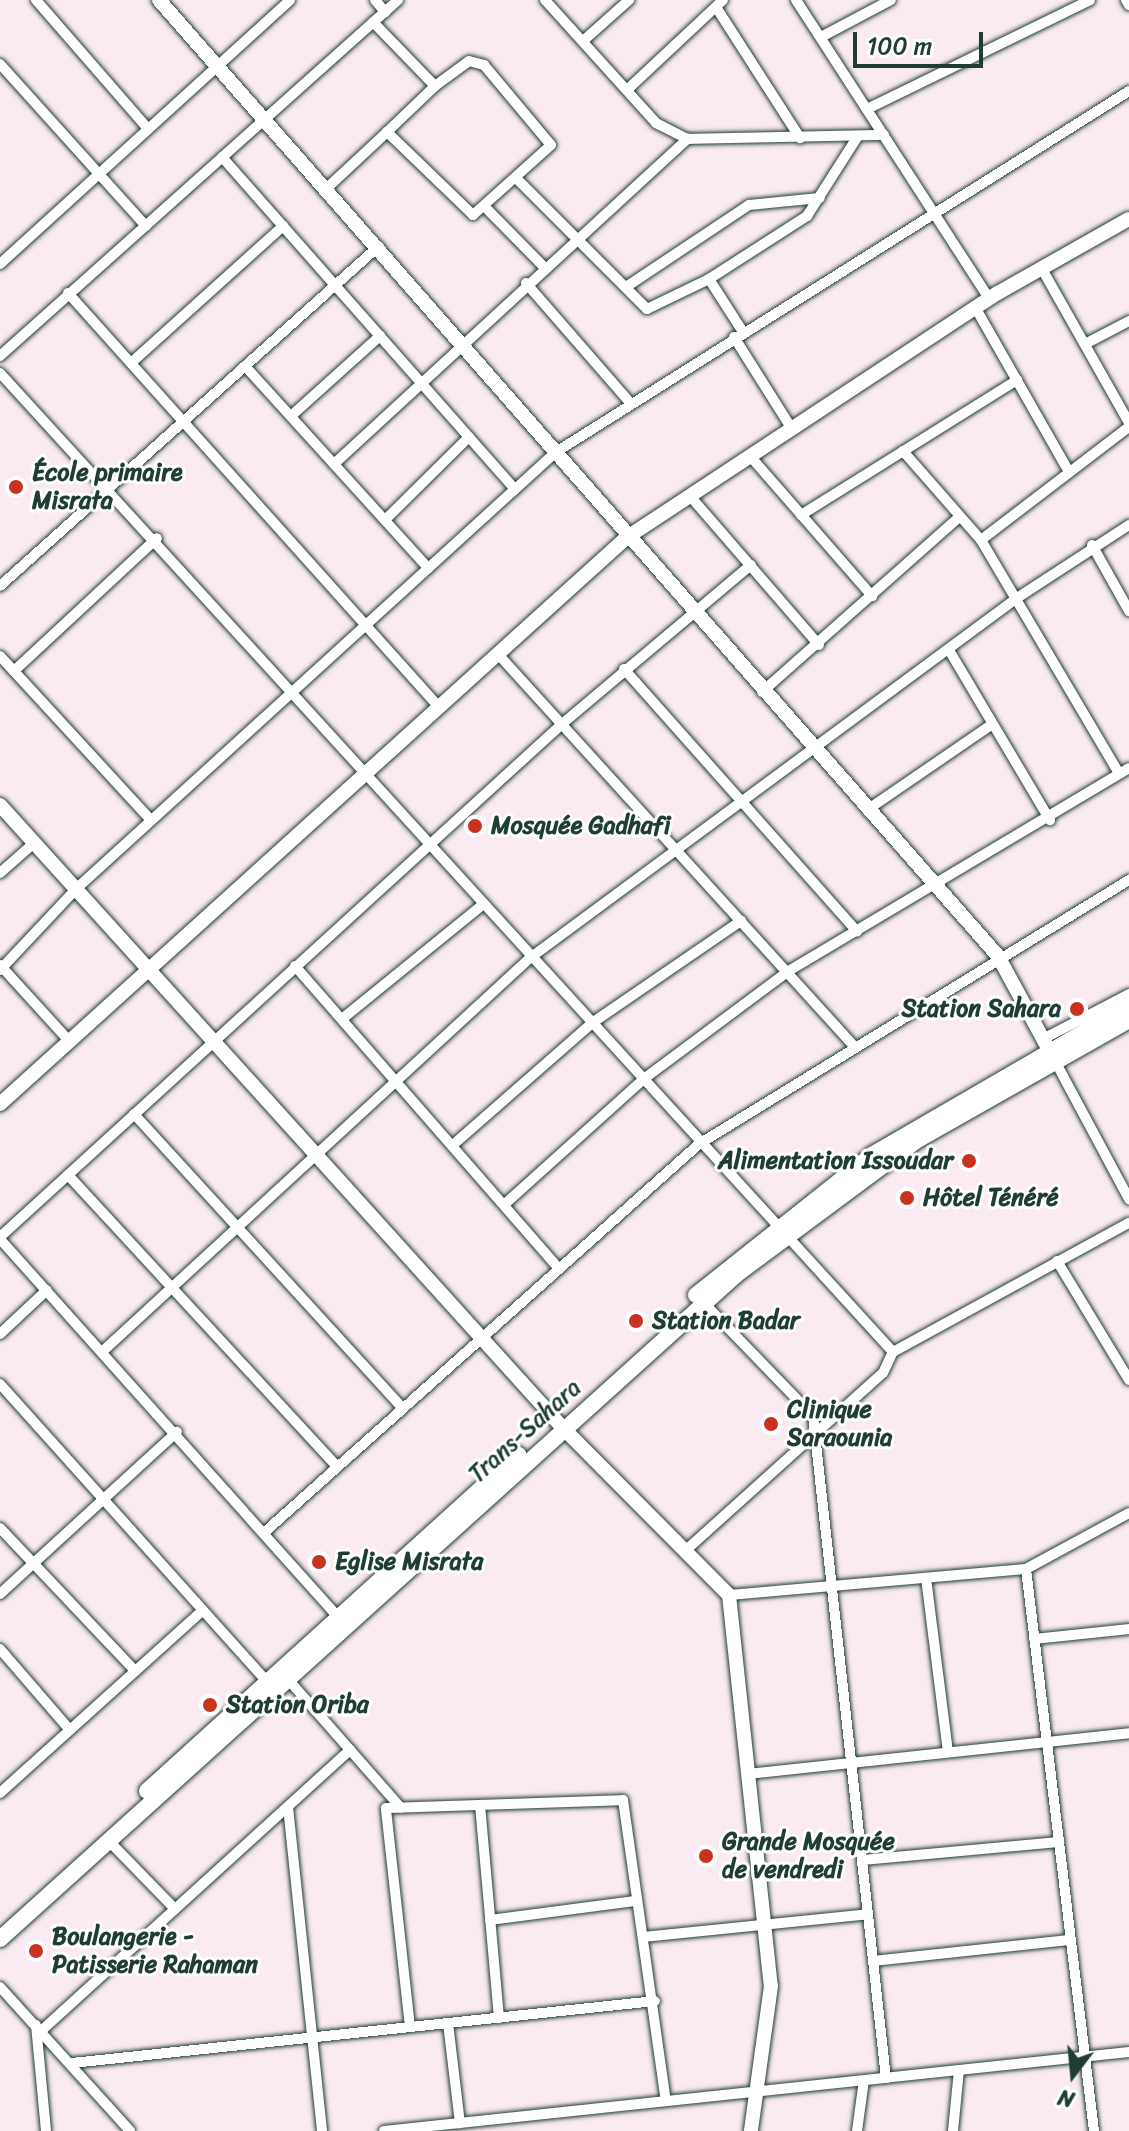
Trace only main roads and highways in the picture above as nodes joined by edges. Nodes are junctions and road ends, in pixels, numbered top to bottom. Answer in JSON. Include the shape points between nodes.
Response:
{"nodes":[{"id":1,"x":1129,"y":1006,"type":"edge"},
{"id":2,"x":1129,"y":1020,"type":"edge"},
{"id":3,"x":1049,"y":1050,"type":"junction"},
{"id":4,"x":780,"y":1232,"type":"junction"},
{"id":5,"x":681,"y":1316,"type":"junction"},
{"id":6,"x":379,"y":1588,"type":"junction"},
{"id":7,"x":277,"y":1680,"type":"junction"},
{"id":8,"x":118,"y":1824,"type":"junction"},
{"id":9,"x":46,"y":1890,"type":"junction"},
{"id":10,"x":0,"y":1925,"type":"edge"},
{"id":11,"x":0,"y":1939,"type":"edge"}],
"edges":[{"from":1,"to":3,"type":"main road","name":"Trans-Sahara"},
{"from":2,"to":3,"type":"main road","name":"Trans-Sahara"},
{"from":3,"to":4,"type":"main road","name":"Trans-Sahara"},
{"from":4,"to":5,"type":"main road","name":"Trans-Sahara"},
{"from":4,"to":5,"type":"main road","name":"Trans-Sahara","via":[[704,1303]]},
{"from":5,"to":6,"type":"main road","name":"Trans-Sahara"},
{"from":6,"to":7,"type":"main road","name":"Trans-Sahara"},
{"from":6,"to":7,"type":"main road","name":"Trans-Sahara","via":[[338,1617]]},
{"from":7,"to":8,"type":"main road","name":"Trans-Sahara"},
{"from":8,"to":9,"type":"main road","name":"Trans-Sahara"},
{"from":8,"to":9,"type":"main road","name":"Trans-Sahara","via":[[108,1840]]},
{"from":9,"to":10,"type":"main road","name":"Trans-Sahara"},
{"from":9,"to":11,"type":"main road","name":"Trans-Sahara"}]}
